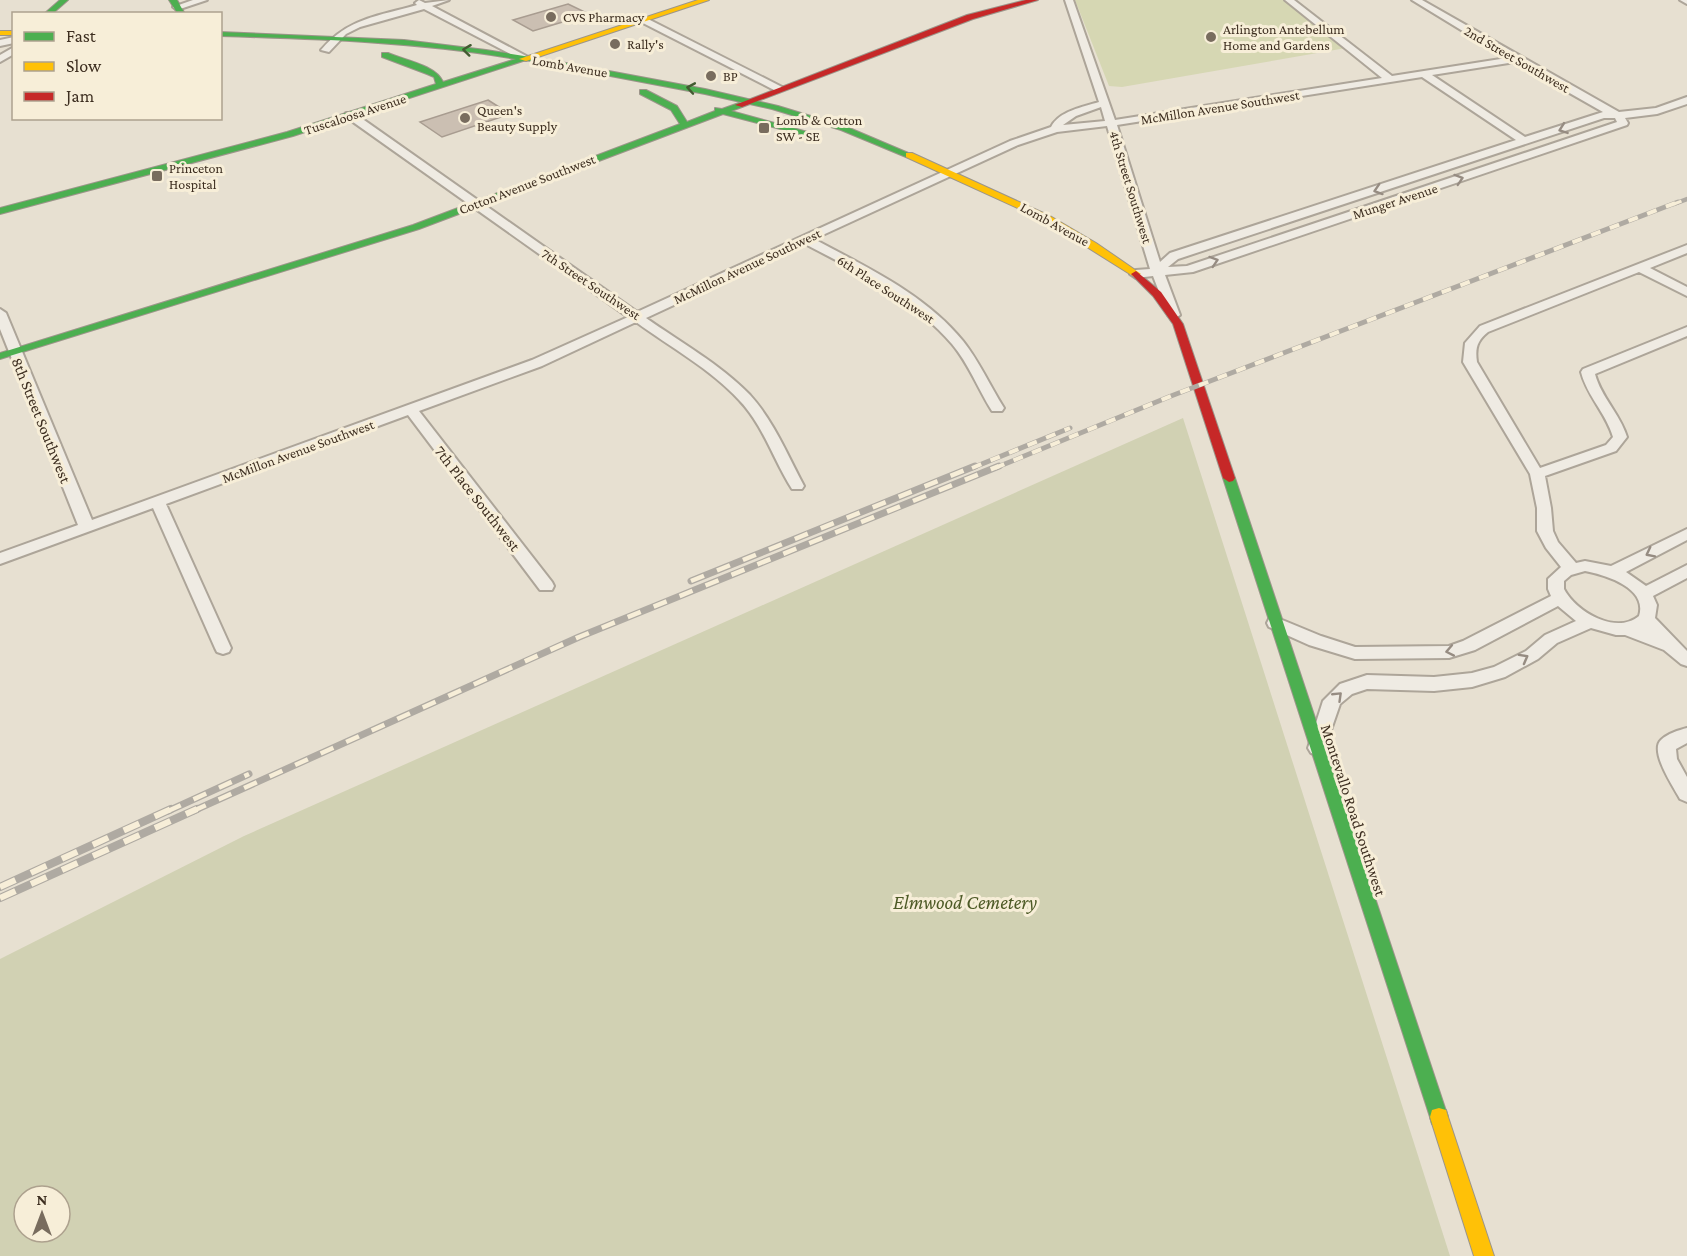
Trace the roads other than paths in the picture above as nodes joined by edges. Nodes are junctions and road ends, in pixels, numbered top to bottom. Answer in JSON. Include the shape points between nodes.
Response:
{"nodes":[{"id":1,"x":64,"y":0,"type":"edge"},
{"id":2,"x":203,"y":0,"type":"edge"},
{"id":3,"x":413,"y":0,"type":"edge"},
{"id":4,"x":445,"y":0,"type":"edge"},
{"id":5,"x":705,"y":0,"type":"edge"},
{"id":6,"x":1034,"y":0,"type":"edge"},
{"id":7,"x":1069,"y":0,"type":"edge"},
{"id":8,"x":1289,"y":0,"type":"edge"},
{"id":9,"x":1416,"y":0,"type":"edge"},
{"id":10,"x":424,"y":6,"type":"junction"},
{"id":11,"x":177,"y":7,"type":"edge"},
{"id":12,"x":49,"y":12,"type":"edge"},
{"id":13,"x":644,"y":20,"type":"junction"},
{"id":14,"x":362,"y":24,"type":"junction"},
{"id":15,"x":222,"y":30,"type":"edge"},
{"id":16,"x":222,"y":34,"type":"edge"},
{"id":17,"x":293,"y":36,"type":"junction"},
{"id":18,"x":338,"y":38,"type":"junction"},
{"id":19,"x":222,"y":43,"type":"edge"},
{"id":20,"x":572,"y":44,"type":"junction"},
{"id":21,"x":414,"y":45,"type":"junction"},
{"id":22,"x":326,"y":50,"type":"junction"},
{"id":23,"x":385,"y":55,"type":"junction"},
{"id":24,"x":525,"y":58,"type":"junction"},
{"id":25,"x":1516,"y":59,"type":"junction"},
{"id":26,"x":499,"y":67,"type":"junction"},
{"id":27,"x":530,"y":73,"type":"dead end"},
{"id":28,"x":617,"y":74,"type":"junction"},
{"id":29,"x":1424,"y":74,"type":"junction"},
{"id":30,"x":548,"y":76,"type":"dead end"},
{"id":31,"x":1391,"y":80,"type":"junction"},
{"id":32,"x":441,"y":86,"type":"junction"},
{"id":33,"x":779,"y":89,"type":"junction"},
{"id":34,"x":643,"y":92,"type":"junction"},
{"id":35,"x":748,"y":100,"type":"junction"},
{"id":36,"x":1687,"y":100,"type":"edge"},
{"id":37,"x":1104,"y":103,"type":"junction"},
{"id":38,"x":720,"y":111,"type":"junction"},
{"id":39,"x":350,"y":115,"type":"junction"},
{"id":40,"x":1620,"y":116,"type":"junction"},
{"id":41,"x":1111,"y":123,"type":"junction"},
{"id":42,"x":685,"y":124,"type":"junction"},
{"id":43,"x":1056,"y":129,"type":"junction"},
{"id":44,"x":821,"y":137,"type":"dead end"},
{"id":45,"x":843,"y":142,"type":"dead end"},
{"id":46,"x":1525,"y":142,"type":"junction"},
{"id":47,"x":909,"y":156,"type":"junction"},
{"id":48,"x":1475,"y":159,"type":"junction"},
{"id":49,"x":1494,"y":168,"type":"junction"},
{"id":50,"x":948,"y":174,"type":"junction"},
{"id":51,"x":475,"y":204,"type":"junction"},
{"id":52,"x":1322,"y":208,"type":"junction"},
{"id":53,"x":0,"y":211,"type":"edge"},
{"id":54,"x":1341,"y":218,"type":"junction"},
{"id":55,"x":805,"y":239,"type":"junction"},
{"id":56,"x":1687,"y":249,"type":"edge"},
{"id":57,"x":1639,"y":267,"type":"junction"},
{"id":58,"x":1157,"y":271,"type":"junction"},
{"id":59,"x":1136,"y":274,"type":"junction"},
{"id":60,"x":1687,"y":292,"type":"edge"},
{"id":61,"x":0,"y":313,"type":"edge"},
{"id":62,"x":639,"y":317,"type":"junction"},
{"id":63,"x":1178,"y":324,"type":"junction"},
{"id":64,"x":1687,"y":331,"type":"edge"},
{"id":65,"x":15,"y":353,"type":"junction"},
{"id":66,"x":0,"y":356,"type":"edge"},
{"id":67,"x":0,"y":362,"type":"edge"},
{"id":68,"x":1195,"y":373,"type":"joint"},
{"id":69,"x":997,"y":408,"type":"dead end"},
{"id":70,"x":411,"y":410,"type":"junction"},
{"id":71,"x":1537,"y":474,"type":"junction"},
{"id":72,"x":797,"y":486,"type":"dead end"},
{"id":73,"x":158,"y":502,"type":"junction"},
{"id":74,"x":87,"y":527,"type":"junction"},
{"id":75,"x":1687,"y":534,"type":"edge"},
{"id":76,"x":0,"y":559,"type":"edge"},
{"id":77,"x":1571,"y":568,"type":"junction"},
{"id":78,"x":1687,"y":571,"type":"edge"},
{"id":79,"x":1613,"y":572,"type":"junction"},
{"id":80,"x":546,"y":586,"type":"dead end"},
{"id":81,"x":1644,"y":594,"type":"junction"},
{"id":82,"x":1559,"y":599,"type":"junction"},
{"id":83,"x":1647,"y":620,"type":"junction"},
{"id":84,"x":1589,"y":622,"type":"junction"},
{"id":85,"x":1275,"y":623,"type":"junction"},
{"id":86,"x":1628,"y":629,"type":"junction"},
{"id":87,"x":1670,"y":646,"type":"junction"},
{"id":88,"x":223,"y":648,"type":"dead end"},
{"id":89,"x":1687,"y":660,"type":"edge"},
{"id":90,"x":1687,"y":735,"type":"edge"},
{"id":91,"x":1317,"y":749,"type":"junction"},
{"id":92,"x":1687,"y":794,"type":"edge"},
{"id":93,"x":1484,"y":1256,"type":"edge"}],
"edges":[{"from":1,"to":12,"type":"main road"},
{"from":2,"to":11,"type":"street"},
{"from":3,"to":10,"type":"street"},
{"from":4,"to":10,"type":"street"},
{"from":5,"to":13,"type":"main road","name":"Tuscaloosa Avenue"},
{"from":6,"to":33,"type":"main road","name":"Cotton Avenue Southwest","via":[[970,17]]},
{"from":7,"to":37,"type":"street","name":"4th Street Southwest"},
{"from":8,"to":31,"type":"street"},
{"from":9,"to":25,"type":"street","name":"2nd Street Southwest"},
{"from":10,"to":14,"type":"street"},
{"from":10,"to":24,"type":"street"},
{"from":13,"to":20,"type":"main road","name":"Tuscaloosa Avenue"},
{"from":13,"to":33,"type":"street"},
{"from":14,"to":18,"type":"street"},
{"from":14,"to":21,"type":"main road","via":[[363,34]]},
{"from":15,"to":17,"type":"main road"},
{"from":16,"to":17,"type":"main road","name":"Lomb Avenue"},
{"from":17,"to":18,"type":"main road","name":"Lomb Avenue"},
{"from":18,"to":21,"type":"main road","name":"Lomb Avenue"},
{"from":18,"to":22,"type":"street"},
{"from":19,"to":22,"type":"main road","name":"Lomb Avenue"},
{"from":20,"to":24,"type":"main road","name":"Tuscaloosa Avenue"},
{"from":20,"to":28,"type":"main road","via":[[581,57]]},
{"from":24,"to":21,"type":"main road","name":"Lomb Avenue","one_way":true},
{"from":22,"to":23,"type":"main road","name":"Lomb Avenue"},
{"from":23,"to":26,"type":"main road","name":"Lomb Avenue"},
{"from":23,"to":32,"type":"main road","via":[[430,72],[437,76]]},
{"from":24,"to":26,"type":"main road","name":"Tuscaloosa Avenue"},
{"from":24,"to":28,"type":"main road","name":"Lomb Avenue"},
{"from":25,"to":29,"type":"street","name":"McMillon Avenue Southwest"},
{"from":25,"to":40,"type":"street","name":"2nd Street Southwest"},
{"from":26,"to":27,"type":"main road","name":"Lomb Avenue"},
{"from":26,"to":32,"type":"main road","name":"Tuscaloosa Avenue"},
{"from":35,"to":28,"type":"main road","name":"Lomb Avenue","one_way":true},
{"from":29,"to":31,"type":"street","name":"McMillon Avenue Southwest"},
{"from":29,"to":46,"type":"street"},
{"from":30,"to":34,"type":"main road","name":"Lomb Avenue"},
{"from":31,"to":41,"type":"street","name":"McMillon Avenue Southwest"},
{"from":32,"to":39,"type":"main road","name":"Tuscaloosa Avenue"},
{"from":33,"to":35,"type":"main road","name":"Cotton Avenue Southwest"},
{"from":34,"to":38,"type":"main road","name":"Lomb Avenue"},
{"from":34,"to":42,"type":"main road","via":[[670,105],[683,116]]},
{"from":35,"to":38,"type":"main road","name":"Cotton Avenue Southwest"},
{"from":35,"to":47,"type":"main road","name":"Lomb Avenue","via":[[853,131]]},
{"from":36,"to":40,"type":"street","name":"Munger Avenue","via":[[1676,106]]},
{"from":37,"to":41,"type":"street","name":"4th Street Southwest"},
{"from":37,"to":43,"type":"street","via":[[1072,114]]},
{"from":38,"to":42,"type":"main road","name":"Cotton Avenue Southwest"},
{"from":38,"to":44,"type":"main road","name":"Lomb Avenue"},
{"from":39,"to":51,"type":"street","name":"7th Street Southwest"},
{"from":39,"to":53,"type":"main road","name":"Tuscaloosa Avenue","via":[[156,172]]},
{"from":40,"to":46,"type":"street","name":"Munger Avenue","one_way":true,"via":[[1603,115]]},
{"from":40,"to":49,"type":"street","name":"Munger Avenue","via":[[1623,123]]},
{"from":41,"to":43,"type":"street","name":"McMillon Avenue Southwest"},
{"from":41,"to":58,"type":"street","name":"4th Street Southwest"},
{"from":42,"to":51,"type":"main road","name":"Cotton Avenue Southwest"},
{"from":43,"to":50,"type":"street","name":"McMillon Avenue Southwest","via":[[1014,143]]},
{"from":45,"to":47,"type":"main road","name":"Lomb Avenue"},
{"from":46,"to":48,"type":"street","name":"Munger Avenue"},
{"from":47,"to":50,"type":"main road","name":"Lomb Avenue"},
{"from":48,"to":49,"type":"street"},
{"from":48,"to":52,"type":"street","name":"Munger Avenue","one_way":true},
{"from":54,"to":49,"type":"street","name":"Munger Avenue","one_way":true},
{"from":50,"to":55,"type":"street","name":"McMillon Avenue Southwest"},
{"from":50,"to":59,"type":"main road","name":"Lomb Avenue","via":[[1050,219]]},
{"from":51,"to":62,"type":"street","name":"7th Street Southwest"},
{"from":51,"to":65,"type":"main road","name":"Cotton Avenue Southwest","via":[[405,230]]},
{"from":52,"to":54,"type":"street"},
{"from":52,"to":58,"type":"street","name":"Munger Avenue","via":[[1174,256]]},
{"from":58,"to":54,"type":"street","name":"Munger Avenue","one_way":true,"via":[[1189,269]]},
{"from":55,"to":62,"type":"street","name":"McMillon Avenue Southwest"},
{"from":55,"to":69,"type":"street","name":"6th Place Southwest","via":[[879,281],[940,324],[964,352]]},
{"from":56,"to":57,"type":"street"},
{"from":57,"to":60,"type":"street"},
{"from":57,"to":71,"type":"street","via":[[1484,329],[1468,347],[1470,362]]},
{"from":58,"to":59,"type":"street","name":"Munger Avenue"},
{"from":58,"to":63,"type":"street","name":"4th Street Southwest"},
{"from":59,"to":63,"type":"main road","name":"Lomb Avenue","via":[[1157,294]]},
{"from":61,"to":65,"type":"street","name":"8th Street Southwest"},
{"from":62,"to":70,"type":"street","name":"McMillon Avenue Southwest","via":[[537,363]]},
{"from":62,"to":72,"type":"street","name":"7th Street Southwest","via":[[745,398]]},
{"from":63,"to":68,"type":"main road","name":"4th Street Southwest"},
{"from":64,"to":71,"type":"street","via":[[1588,372],[1589,382],[1617,423],[1620,437],[1611,448]]},
{"from":65,"to":66,"type":"main road","name":"Cotton Avenue Southwest"},
{"from":65,"to":67,"type":"main road","name":"Cotton Avenue Southwest"},
{"from":65,"to":74,"type":"street","name":"8th Street Southwest"},
{"from":68,"to":85,"type":"main road","name":"Montevallo Road Southwest"},
{"from":70,"to":73,"type":"street","name":"McMillon Avenue Southwest"},
{"from":70,"to":80,"type":"street","name":"7th Place Southwest"},
{"from":71,"to":77,"type":"street","via":[[1545,531]]},
{"from":73,"to":74,"type":"street","name":"McMillon Avenue Southwest"},
{"from":73,"to":88,"type":"street"},
{"from":74,"to":76,"type":"street","name":"McMillon Avenue Southwest"},
{"from":75,"to":79,"type":"street","one_way":true},
{"from":77,"to":79,"type":"street","via":[[1585,566]]},
{"from":77,"to":82,"type":"street","via":[[1561,572],[1556,580],[1554,589]]},
{"from":78,"to":81,"type":"street"},
{"from":79,"to":81,"type":"street"},
{"from":81,"to":83,"type":"street","via":[[1650,611]]},
{"from":82,"to":84,"type":"street"},
{"from":82,"to":85,"type":"street","one_way":true,"via":[[1469,646],[1440,653],[1355,653]]},
{"from":83,"to":86,"type":"street"},
{"from":83,"to":87,"type":"street"},
{"from":84,"to":86,"type":"street"},
{"from":91,"to":84,"type":"street","one_way":true,"via":[[1332,700],[1346,689],[1367,682],[1434,684],[1472,680],[1500,672],[1532,655],[1551,639]]},
{"from":85,"to":91,"type":"main road","name":"Montevallo Road Southwest"},
{"from":86,"to":87,"type":"street"},
{"from":87,"to":89,"type":"street"},
{"from":90,"to":92,"type":"street","via":[[1667,745],[1668,760]]},
{"from":91,"to":93,"type":"main road","name":"Montevallo Road Southwest"}]}
